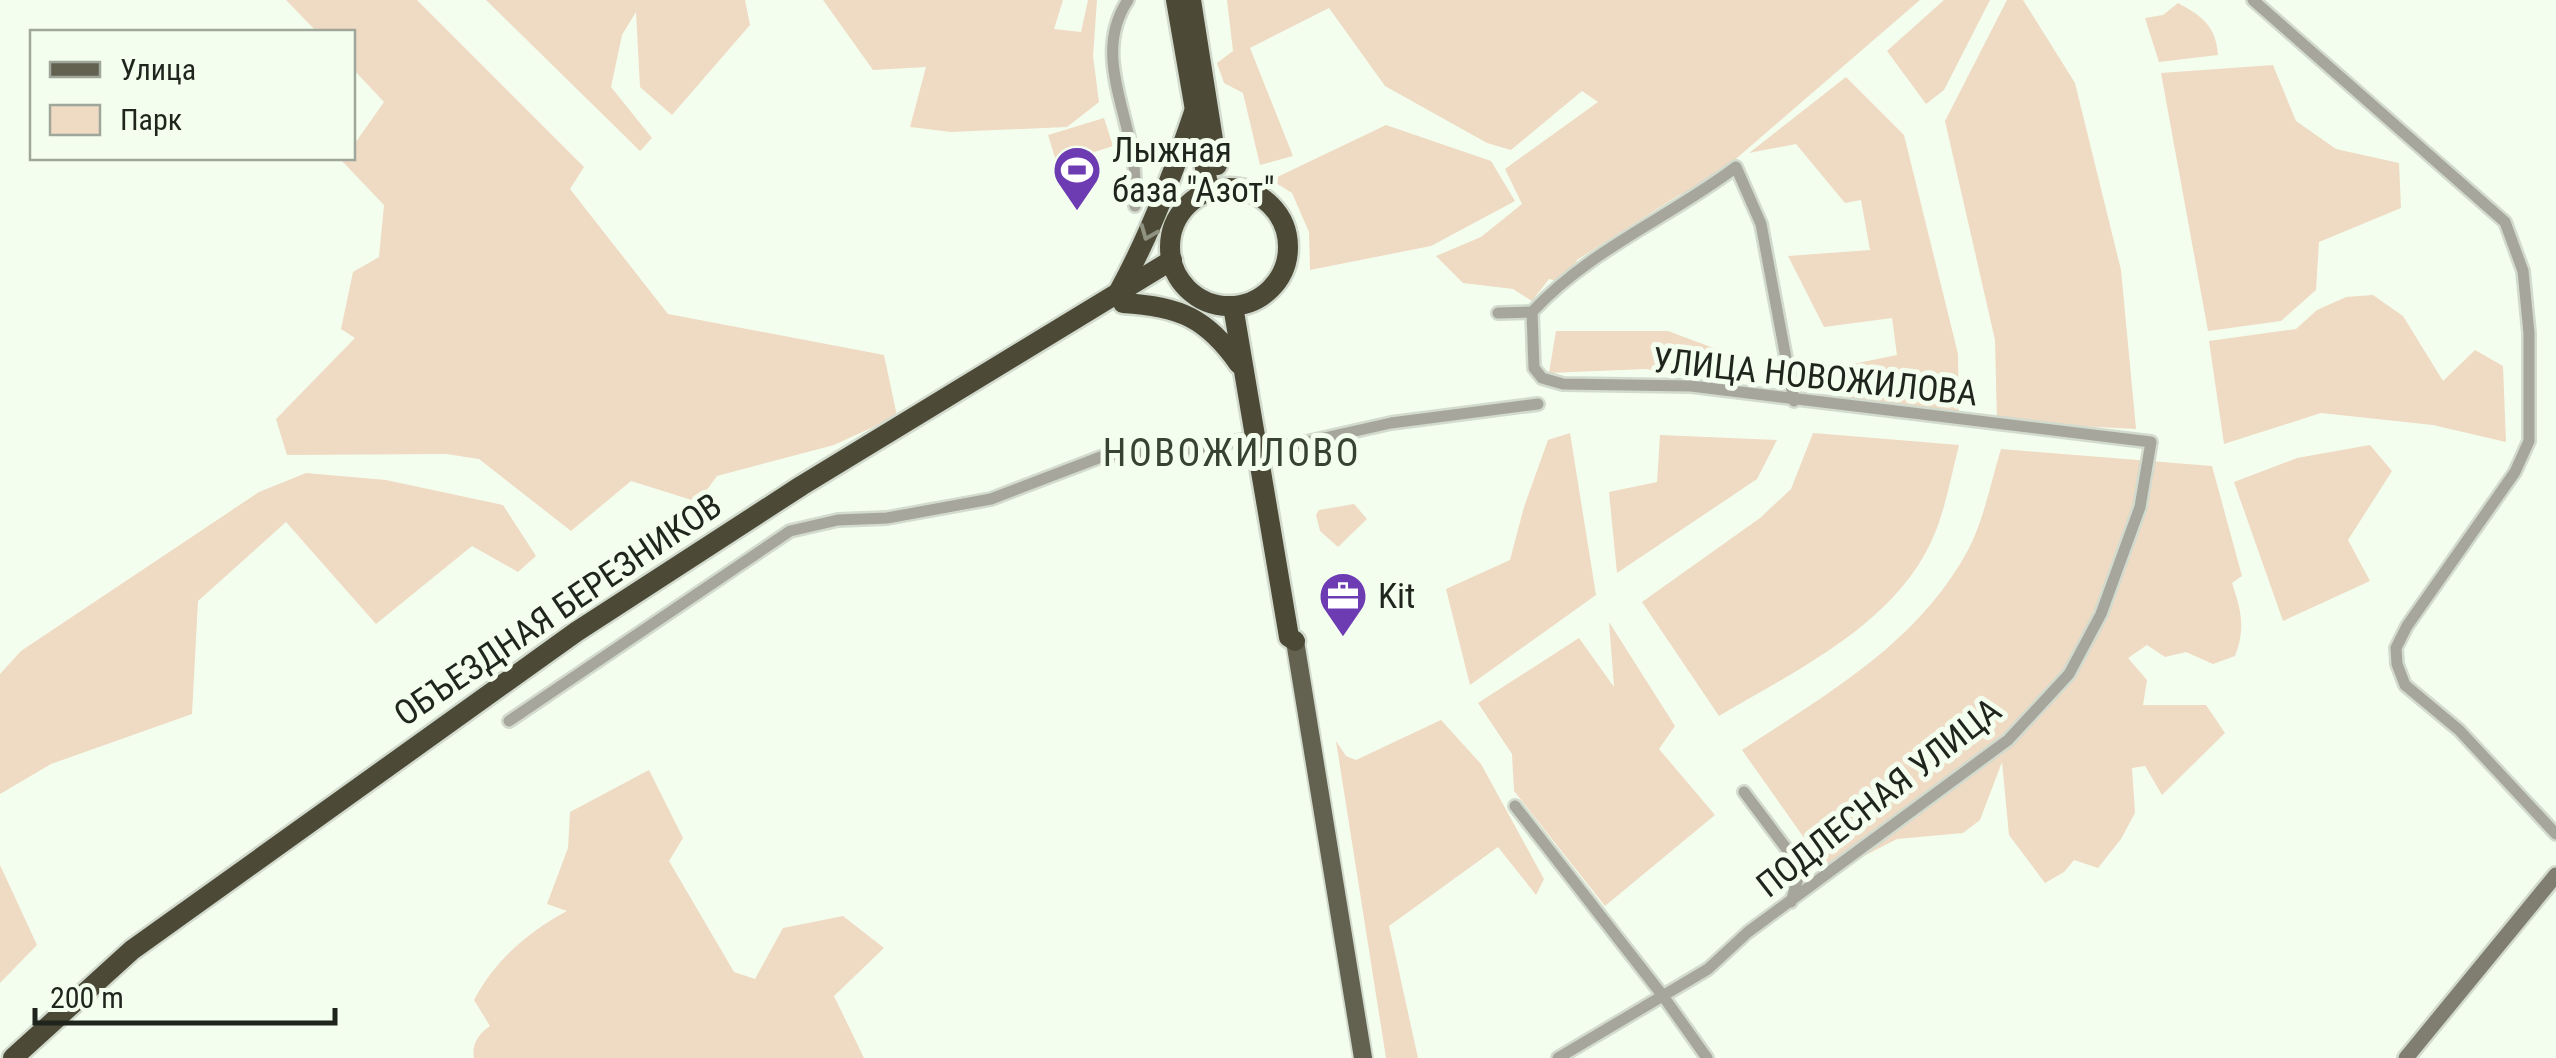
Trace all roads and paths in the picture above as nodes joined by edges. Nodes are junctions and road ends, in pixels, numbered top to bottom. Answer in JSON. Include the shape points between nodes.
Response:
{"nodes":[{"id":1,"x":1128,"y":0,"type":"edge"},
{"id":2,"x":1176,"y":0,"type":"edge"},
{"id":3,"x":1190,"y":0,"type":"edge"},
{"id":4,"x":2253,"y":0,"type":"edge"},
{"id":5,"x":1194,"y":109,"type":"junction"},
{"id":6,"x":1214,"y":189,"type":"junction"},
{"id":7,"x":1135,"y":206,"type":"dead end"},
{"id":8,"x":1174,"y":266,"type":"junction"},
{"id":9,"x":1121,"y":298,"type":"junction"},
{"id":10,"x":1237,"y":305,"type":"junction"},
{"id":11,"x":1532,"y":312,"type":"junction"},
{"id":12,"x":1498,"y":313,"type":"dead end"},
{"id":13,"x":1244,"y":370,"type":"junction"},
{"id":14,"x":1794,"y":401,"type":"junction"},
{"id":15,"x":1538,"y":404,"type":"dead end"},
{"id":16,"x":1249,"y":440,"type":"dead end"},
{"id":17,"x":2151,"y":442,"type":"joint"},
{"id":18,"x":1275,"y":449,"type":"dead end"},
{"id":19,"x":1295,"y":641,"type":"junction"},
{"id":20,"x":509,"y":720,"type":"dead end"},
{"id":21,"x":1744,"y":792,"type":"dead end"},
{"id":22,"x":1515,"y":806,"type":"dead end"},
{"id":23,"x":2556,"y":834,"type":"edge"},
{"id":24,"x":2556,"y":875,"type":"edge"},
{"id":25,"x":1791,"y":902,"type":"junction"},
{"id":26,"x":1663,"y":996,"type":"junction"},
{"id":27,"x":13,"y":1058,"type":"edge"},
{"id":28,"x":27,"y":1058,"type":"edge"},
{"id":29,"x":1363,"y":1058,"type":"edge"},
{"id":30,"x":1558,"y":1058,"type":"edge"},
{"id":31,"x":1707,"y":1058,"type":"edge"},
{"id":32,"x":2406,"y":1058,"type":"edge"}],
"edges":[{"from":1,"to":7,"type":"street","via":[[1114,24],[1111,49],[1134,159]]},
{"from":2,"to":5,"type":"highway"},
{"from":3,"to":6,"type":"highway"},
{"from":4,"to":23,"type":"street","via":[[2505,222],[2523,270],[2529,440],[2515,472],[2396,648],[2405,685],[2471,742]]},
{"from":5,"to":6,"type":"highway"},
{"from":5,"to":9,"type":"highway","one_way":true},
{"from":6,"to":8,"type":"highway","via":[[1179,216],[1171,234]]},
{"from":6,"to":10,"type":"highway","via":[[1247,190],[1264,199],[1278,213],[1288,240],[1288,260],[1274,286]]},
{"from":8,"to":9,"type":"highway","name":"ОБЪЕЗДНАЯ БЕРЕЗНИКОВ"},
{"from":8,"to":10,"type":"highway","via":[[1202,300]]},
{"from":9,"to":13,"type":"highway","via":[[1188,316],[1220,337]]},
{"from":9,"to":27,"type":"highway","name":"ОБЪЕЗДНАЯ БЕРЕЗНИКОВ","via":[[801,486],[576,632],[132,950]]},
{"from":9,"to":28,"type":"highway","name":"ОБЪЕЗДНАЯ БЕРЕЗНИКОВ","via":[[821,482],[558,656],[146,953]]},
{"from":10,"to":13,"type":"highway"},
{"from":10,"to":19,"type":"highway"},
{"from":11,"to":12,"type":"street"},
{"from":11,"to":14,"type":"street","name":"УЛИЦА НОВОЖИЛОВА","via":[[1532,359],[1542,378],[1691,386]]},
{"from":11,"to":14,"type":"street","via":[[1646,222],[1736,166],[1762,224]]},
{"from":13,"to":19,"type":"highway","via":[[1289,637]]},
{"from":14,"to":17,"type":"street","name":"УЛИЦА НОВОЖИЛОВА"},
{"from":15,"to":18,"type":"street","via":[[1391,424]]},
{"from":16,"to":20,"type":"street","via":[[1106,455],[990,500],[790,531]]},
{"from":17,"to":25,"type":"street","name":"ПОДЛЕСНАЯ УЛИЦА","via":[[2140,507],[2101,614],[2069,674],[2008,740]]},
{"from":19,"to":29,"type":"main road"},
{"from":21,"to":25,"type":"street","via":[[1800,868]]},
{"from":22,"to":26,"type":"street"},
{"from":24,"to":32,"type":"street"},
{"from":25,"to":26,"type":"street","name":"ПОДЛЕСНАЯ УЛИЦА"},
{"from":26,"to":30,"type":"street","name":"ПОДЛЕСНАЯ УЛИЦА"},
{"from":26,"to":31,"type":"street"}]}
